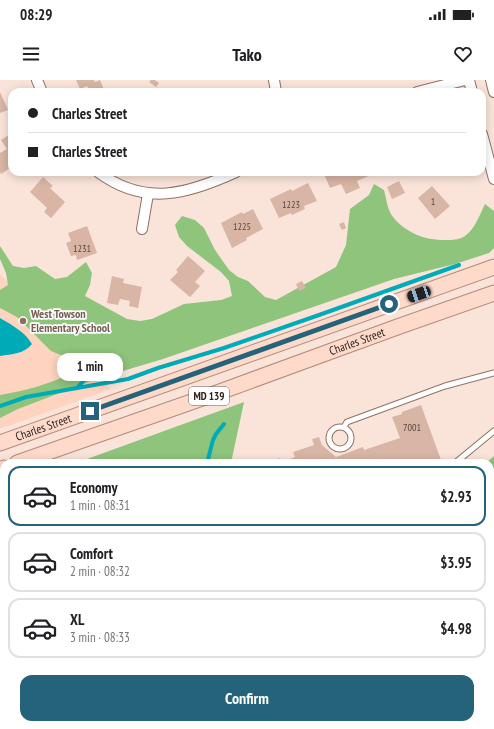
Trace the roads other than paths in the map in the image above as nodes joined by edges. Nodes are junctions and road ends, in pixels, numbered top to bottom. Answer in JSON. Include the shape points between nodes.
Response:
{"nodes":[{"id":1,"x":465,"y":80,"type":"edge"},
{"id":2,"x":491,"y":80,"type":"edge"},
{"id":3,"x":433,"y":88,"type":"edge"},
{"id":4,"x":494,"y":92,"type":"edge"},
{"id":5,"x":486,"y":149,"type":"edge"},
{"id":6,"x":104,"y":176,"type":"edge"},
{"id":7,"x":226,"y":176,"type":"edge"},
{"id":8,"x":494,"y":179,"type":"edge"},
{"id":9,"x":148,"y":194,"type":"junction"},
{"id":10,"x":142,"y":229,"type":"dead end"},
{"id":11,"x":494,"y":267,"type":"edge"},
{"id":12,"x":494,"y":293,"type":"edge"},
{"id":13,"x":494,"y":373,"type":"edge"},
{"id":14,"x":344,"y":427,"type":"junction"},
{"id":15,"x":494,"y":431,"type":"edge"},
{"id":16,"x":0,"y":443,"type":"edge"},
{"id":17,"x":28,"y":459,"type":"edge"},
{"id":18,"x":460,"y":459,"type":"edge"}],
"edges":[{"from":1,"to":3,"type":"street"},
{"from":2,"to":4,"type":"street"},
{"from":5,"to":8,"type":"street"},
{"from":6,"to":9,"type":"street","via":[[119,185]]},
{"from":7,"to":9,"type":"street","via":[[193,189]]},
{"from":9,"to":10,"type":"street"},
{"from":11,"to":16,"type":"main road","name":"Charles Street","number":"MD 139"},
{"from":12,"to":17,"type":"main road","name":"Charles Street","number":"MD 139"},
{"from":13,"to":14,"type":"lane","via":[[445,386],[347,422]]},
{"from":14,"to":14,"type":"lane","via":[[336,427],[329,435],[334,448],[342,449],[351,442],[350,431]]},
{"from":15,"to":18,"type":"lane"}]}
